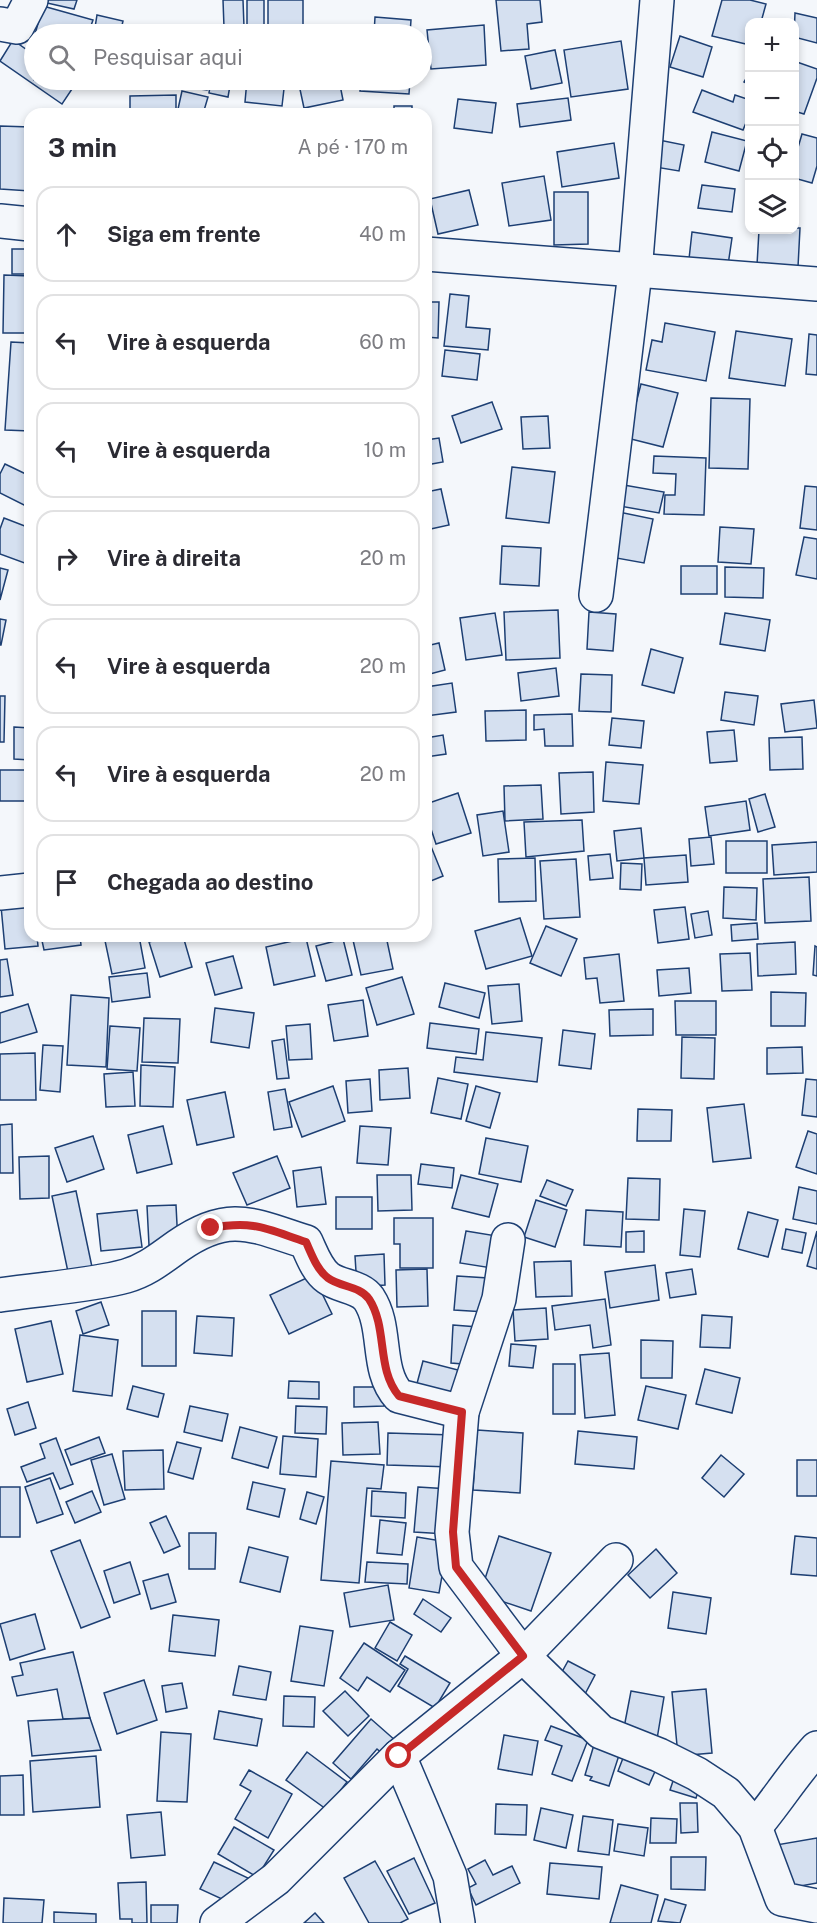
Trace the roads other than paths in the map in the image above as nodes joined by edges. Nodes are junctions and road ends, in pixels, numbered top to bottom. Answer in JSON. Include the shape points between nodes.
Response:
{"nodes":[{"id":1,"x":31,"y":0,"type":"edge"},
{"id":2,"x":657,"y":0,"type":"edge"},
{"id":3,"x":0,"y":24,"type":"edge"},
{"id":4,"x":0,"y":221,"type":"edge"},
{"id":5,"x":24,"y":223,"type":"edge"},
{"id":6,"x":432,"y":255,"type":"edge"},
{"id":7,"x":635,"y":272,"type":"junction"},
{"id":8,"x":817,"y":284,"type":"edge"},
{"id":9,"x":596,"y":596,"type":"dead end"},
{"id":10,"x":24,"y":891,"type":"edge"},
{"id":11,"x":0,"y":893,"type":"edge"},
{"id":12,"x":508,"y":1240,"type":"dead end"},
{"id":13,"x":0,"y":1295,"type":"edge"},
{"id":14,"x":462,"y":1412,"type":"junction"},
{"id":15,"x":616,"y":1560,"type":"dead end"},
{"id":16,"x":523,"y":1656,"type":"junction"},
{"id":17,"x":817,"y":1748,"type":"edge"},
{"id":18,"x":399,"y":1756,"type":"junction"},
{"id":19,"x":755,"y":1827,"type":"junction"},
{"id":20,"x":817,"y":1906,"type":"edge"},
{"id":21,"x":217,"y":1923,"type":"edge"},
{"id":22,"x":458,"y":1923,"type":"edge"}],
"edges":[{"from":1,"to":3,"type":"street","via":[[17,27]]},
{"from":2,"to":7,"type":"street"},
{"from":4,"to":5,"type":"street"},
{"from":6,"to":7,"type":"street"},
{"from":7,"to":8,"type":"street"},
{"from":7,"to":9,"type":"street"},
{"from":10,"to":11,"type":"street"},
{"from":12,"to":14,"type":"street","via":[[499,1299]]},
{"from":13,"to":14,"type":"street","via":[[126,1276],[152,1265],[211,1228],[255,1224],[306,1242],[327,1277],[368,1298],[378,1323],[389,1382],[399,1396]]},
{"from":14,"to":16,"type":"street","via":[[453,1532],[456,1567]]},
{"from":15,"to":16,"type":"street"},
{"from":16,"to":18,"type":"street"},
{"from":16,"to":19,"type":"street","via":[[601,1732],[697,1774],[726,1793]]},
{"from":17,"to":19,"type":"street"},
{"from":18,"to":21,"type":"street","via":[[276,1879]]},
{"from":18,"to":22,"type":"street","via":[[450,1876]]},
{"from":19,"to":20,"type":"street","via":[[782,1899]]}]}
